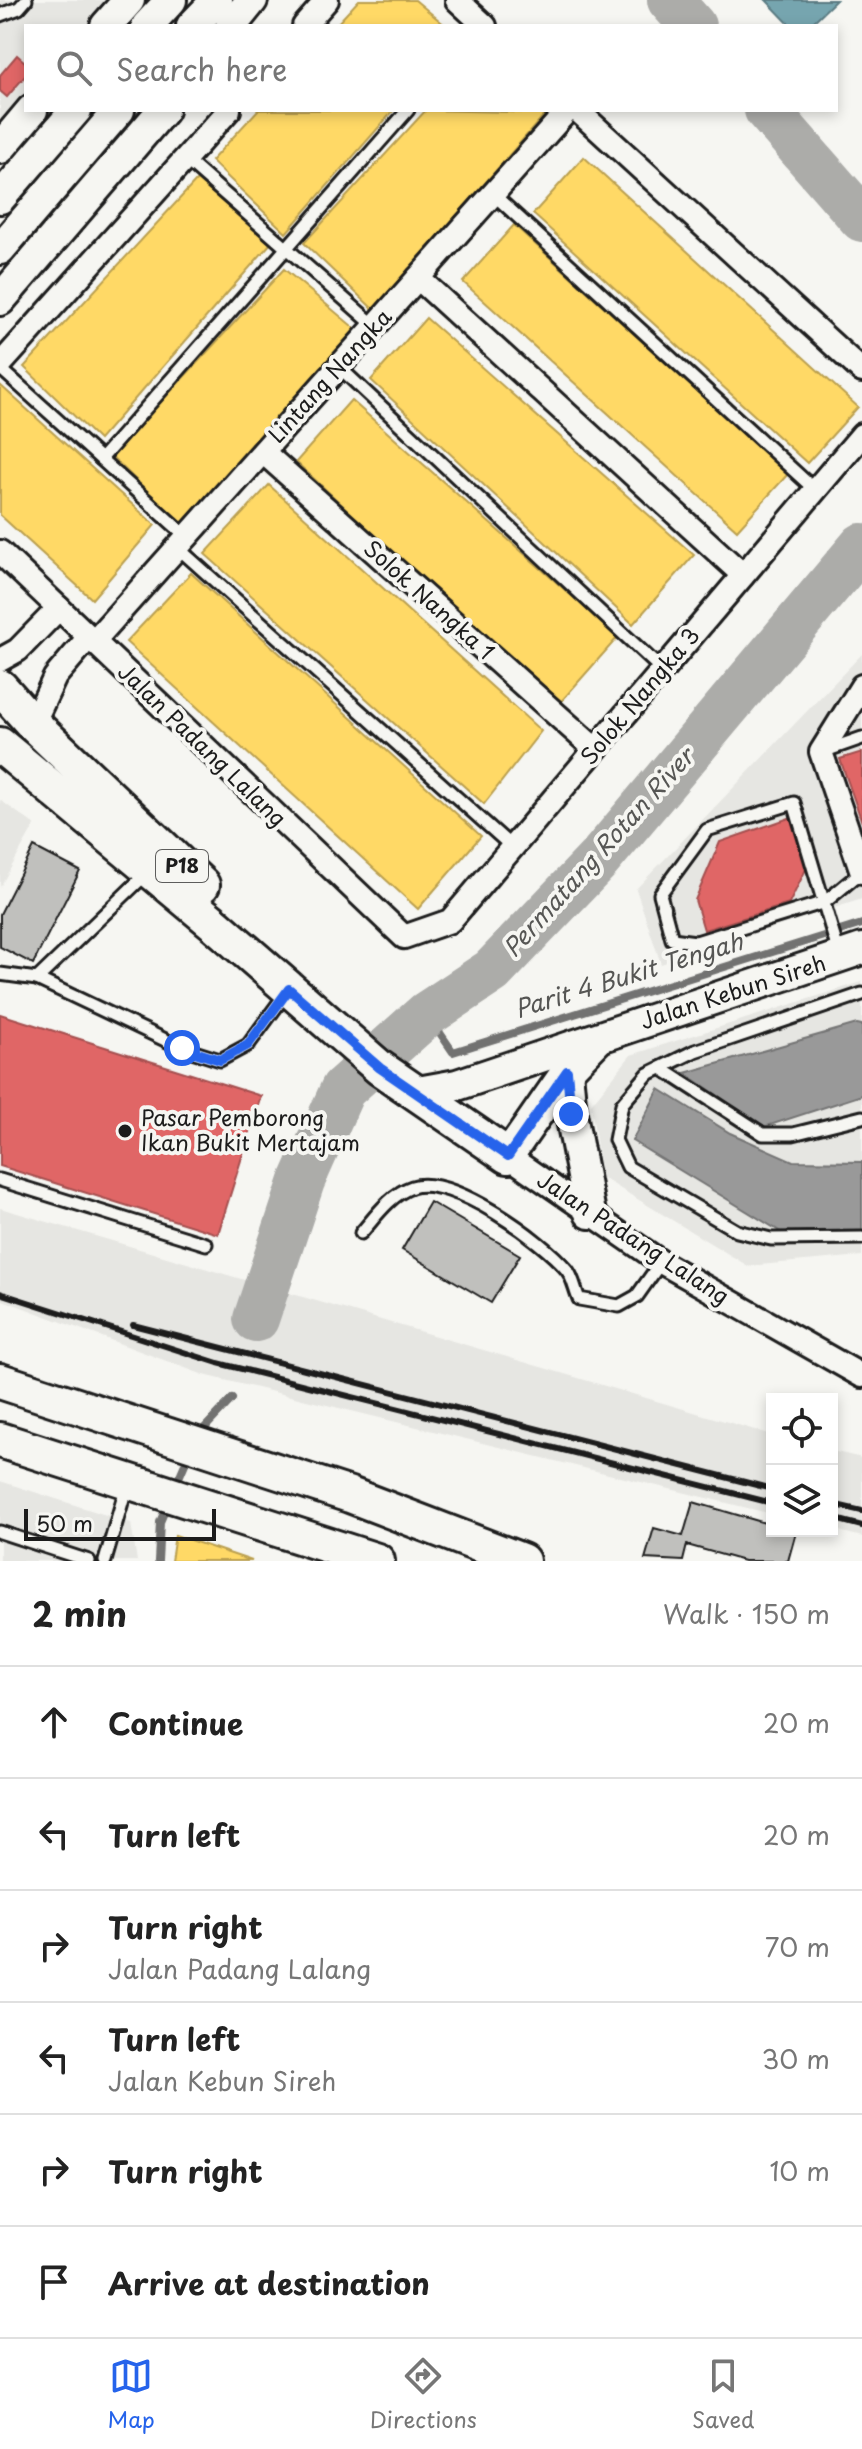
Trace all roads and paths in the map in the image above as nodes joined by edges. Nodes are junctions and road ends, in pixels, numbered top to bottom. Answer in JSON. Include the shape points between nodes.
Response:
{"nodes":[{"id":1,"x":26,"y":0,"type":"edge"},
{"id":2,"x":129,"y":0,"type":"edge"},
{"id":3,"x":171,"y":0,"type":"edge"},
{"id":4,"x":217,"y":0,"type":"edge"},
{"id":5,"x":252,"y":0,"type":"edge"},
{"id":6,"x":327,"y":0,"type":"edge"},
{"id":7,"x":457,"y":0,"type":"edge"},
{"id":8,"x":0,"y":15,"type":"edge"},
{"id":9,"x":108,"y":24,"type":"edge"},
{"id":10,"x":150,"y":24,"type":"edge"},
{"id":11,"x":194,"y":24,"type":"edge"},
{"id":12,"x":233,"y":24,"type":"edge"},
{"id":13,"x":306,"y":24,"type":"edge"},
{"id":14,"x":483,"y":24,"type":"edge"},
{"id":15,"x":30,"y":112,"type":"edge"},
{"id":16,"x":74,"y":112,"type":"edge"},
{"id":17,"x":117,"y":112,"type":"edge"},
{"id":18,"x":161,"y":112,"type":"edge"},
{"id":19,"x":227,"y":112,"type":"edge"},
{"id":20,"x":406,"y":112,"type":"edge"},
{"id":21,"x":566,"y":112,"type":"edge"},
{"id":22,"x":579,"y":112,"type":"edge"},
{"id":23,"x":0,"y":148,"type":"edge"},
{"id":24,"x":185,"y":159,"type":"junction"},
{"id":25,"x":493,"y":194,"type":"junction"},
{"id":26,"x":0,"y":198,"type":"edge"},
{"id":27,"x":286,"y":248,"type":"junction"},
{"id":28,"x":0,"y":249,"type":"edge"},
{"id":29,"x":418,"y":278,"type":"junction"},
{"id":30,"x":0,"y":300,"type":"edge"},
{"id":31,"x":375,"y":326,"type":"junction"},
{"id":32,"x":0,"y":366,"type":"edge"},
{"id":33,"x":339,"y":367,"type":"junction"},
{"id":34,"x":862,"y":371,"type":"edge"},
{"id":35,"x":862,"y":435,"type":"edge"},
{"id":36,"x":263,"y":452,"type":"junction"},
{"id":37,"x":101,"y":459,"type":"junction"},
{"id":38,"x":815,"y":490,"type":"junction"},
{"id":39,"x":182,"y":542,"type":"junction"},
{"id":40,"x":0,"y":552,"type":"edge"},
{"id":41,"x":743,"y":575,"type":"junction"},
{"id":42,"x":59,"y":608,"type":"junction"},
{"id":43,"x":91,"y":639,"type":"junction"},
{"id":44,"x":0,"y":660,"type":"edge"},
{"id":45,"x":662,"y":670,"type":"junction"},
{"id":46,"x":862,"y":686,"type":"edge"},
{"id":47,"x":0,"y":687,"type":"edge"},
{"id":48,"x":33,"y":724,"type":"junction"},
{"id":49,"x":862,"y":738,"type":"edge"},
{"id":50,"x":0,"y":745,"type":"edge"},
{"id":51,"x":595,"y":749,"type":"junction"},
{"id":52,"x":821,"y":752,"type":"junction"},
{"id":53,"x":512,"y":847,"type":"junction"},
{"id":54,"x":151,"y":870,"type":"junction"},
{"id":55,"x":861,"y":873,"type":"edge"},
{"id":56,"x":825,"y":902,"type":"junction"},
{"id":57,"x":404,"y":937,"type":"joint"},
{"id":58,"x":846,"y":950,"type":"edge"},
{"id":59,"x":0,"y":974,"type":"edge"},
{"id":60,"x":37,"y":979,"type":"junction"},
{"id":61,"x":289,"y":989,"type":"junction"},
{"id":62,"x":862,"y":994,"type":"edge"},
{"id":63,"x":603,"y":1033,"type":"junction"},
{"id":64,"x":374,"y":1054,"type":"junction"},
{"id":65,"x":661,"y":1068,"type":"junction"},
{"id":66,"x":567,"y":1071,"type":"junction"},
{"id":67,"x":415,"y":1090,"type":"junction"},
{"id":68,"x":862,"y":1117,"type":"edge"},
{"id":69,"x":508,"y":1156,"type":"junction"},
{"id":70,"x":0,"y":1180,"type":"edge"},
{"id":71,"x":590,"y":1213,"type":"junction"},
{"id":72,"x":361,"y":1233,"type":"dead end"},
{"id":73,"x":862,"y":1238,"type":"edge"},
{"id":74,"x":206,"y":1244,"type":"dead end"},
{"id":75,"x":661,"y":1262,"type":"junction"},
{"id":76,"x":862,"y":1376,"type":"edge"},
{"id":77,"x":0,"y":1381,"type":"edge"},
{"id":78,"x":0,"y":1440,"type":"edge"},
{"id":79,"x":154,"y":1489,"type":"junction"},
{"id":80,"x":0,"y":1532,"type":"edge"},
{"id":81,"x":335,"y":1554,"type":"edge"},
{"id":82,"x":89,"y":1561,"type":"edge"},
{"id":83,"x":105,"y":1561,"type":"edge"},
{"id":84,"x":377,"y":1561,"type":"edge"},
{"id":85,"x":522,"y":1561,"type":"edge"}],
"edges":[{"from":1,"to":8,"type":"lane"},
{"from":2,"to":9,"type":"street"},
{"from":3,"to":10,"type":"street"},
{"from":4,"to":11,"type":"street"},
{"from":5,"to":12,"type":"street"},
{"from":6,"to":13,"type":"street"},
{"from":7,"to":14,"type":"street"},
{"from":15,"to":23,"type":"street"},
{"from":16,"to":26,"type":"street"},
{"from":17,"to":28,"type":"street"},
{"from":18,"to":30,"type":"street"},
{"from":19,"to":24,"type":"street"},
{"from":20,"to":27,"type":"lane"},
{"from":21,"to":25,"type":"street","name":"Lintang Nangka"},
{"from":22,"to":34,"type":"street"},
{"from":24,"to":27,"type":"lane"},
{"from":24,"to":32,"type":"street"},
{"from":25,"to":29,"type":"street","name":"Lintang Nangka"},
{"from":25,"to":38,"type":"lane"},
{"from":27,"to":31,"type":"lane"},
{"from":27,"to":37,"type":"lane"},
{"from":29,"to":31,"type":"street","name":"Lintang Nangka"},
{"from":29,"to":41,"type":"street"},
{"from":31,"to":33,"type":"street","name":"Lintang Nangka"},
{"from":32,"to":37,"type":"lane"},
{"from":33,"to":36,"type":"street","name":"Lintang Nangka"},
{"from":33,"to":45,"type":"lane"},
{"from":35,"to":38,"type":"street","name":"Solok Nangka 3"},
{"from":36,"to":39,"type":"street","name":"Lintang Nangka"},
{"from":36,"to":51,"type":"street","name":"Solok Nangka 1"},
{"from":37,"to":39,"type":"lane"},
{"from":38,"to":41,"type":"street","name":"Solok Nangka 3"},
{"from":39,"to":43,"type":"street","name":"Lintang Nangka"},
{"from":39,"to":53,"type":"lane"},
{"from":40,"to":42,"type":"street","name":"Jalan Padang Lalang"},
{"from":41,"to":45,"type":"street","name":"Solok Nangka 3"},
{"from":42,"to":43,"type":"street","name":"Jalan Padang Lalang"},
{"from":42,"to":44,"type":"street","via":[[18,650]]},
{"from":43,"to":48,"type":"street","name":"Lintang Nangka","via":[[55,677]]},
{"from":43,"to":57,"type":"street","name":"Jalan Padang Lalang"},
{"from":45,"to":51,"type":"street","name":"Solok Nangka 3"},
{"from":46,"to":52,"type":"street"},
{"from":47,"to":48,"type":"main road","name":"Jalan Padang Lalang","number":"P18"},
{"from":48,"to":64,"type":"main road","name":"Jalan Padang Lalang","number":"P18"},
{"from":49,"to":52,"type":"lane"},
{"from":50,"to":54,"type":"main road","name":"Jalan Padang Lalang","number":"P18"},
{"from":51,"to":53,"type":"street","name":"Solok Nangka 3"},
{"from":52,"to":55,"type":"street"},
{"from":53,"to":57,"type":"street","name":"Solok Nangka 3","via":[[450,921]]},
{"from":54,"to":60,"type":"lane"},
{"from":54,"to":61,"type":"main road","name":"Jalan Padang Lalang","number":"P18"},
{"from":55,"to":56,"type":"lane"},
{"from":56,"to":56,"type":"lane","via":[[696,942],[672,939],[660,894],[707,830],[794,803]]},
{"from":56,"to":58,"type":"lane"},
{"from":58,"to":63,"type":"street","name":"Jalan Kebun Sireh"},
{"from":59,"to":60,"type":"lane"},
{"from":60,"to":61,"type":"lane","via":[[182,1048],[220,1060],[248,1045]]},
{"from":61,"to":64,"type":"main road","name":"Jalan Padang Lalang","number":"P18"},
{"from":62,"to":65,"type":"lane","via":[[695,1051]]},
{"from":63,"to":66,"type":"street","name":"Jalan Kebun Sireh"},
{"from":63,"to":67,"type":"street","name":"Jalan Kebun Sireh","via":[[457,1085]]},
{"from":64,"to":67,"type":"main road","name":"Jalan Padang Lalang","number":"P18"},
{"from":65,"to":68,"type":"lane","via":[[763,1134],[793,1134]]},
{"from":65,"to":73,"type":"lane","via":[[648,1074],[622,1104],[615,1140],[628,1167],[737,1231],[771,1239]]},
{"from":66,"to":69,"type":"street","name":"Jalan Kebun Sireh"},
{"from":66,"to":71,"type":"street"},
{"from":67,"to":69,"type":"main road","name":"Jalan Padang Lalang","number":"P18"},
{"from":69,"to":71,"type":"street","name":"Jalan Padang Lalang"},
{"from":70,"to":74,"type":"lane"},
{"from":71,"to":75,"type":"street","name":"Jalan Padang Lalang"},
{"from":72,"to":75,"type":"lane","via":[[411,1187],[436,1185],[487,1207],[533,1241],[568,1271],[579,1299],[619,1306],[637,1296]]},
{"from":75,"to":76,"type":"street","name":"Jalan Padang Lalang"},
{"from":77,"to":85,"type":"main road","via":[[350,1495]]},
{"from":78,"to":79,"type":"main road"},
{"from":79,"to":81,"type":"main road"},
{"from":79,"to":83,"type":"lane"},
{"from":80,"to":82,"type":"lane"},
{"from":81,"to":84,"type":"main road"}]}
